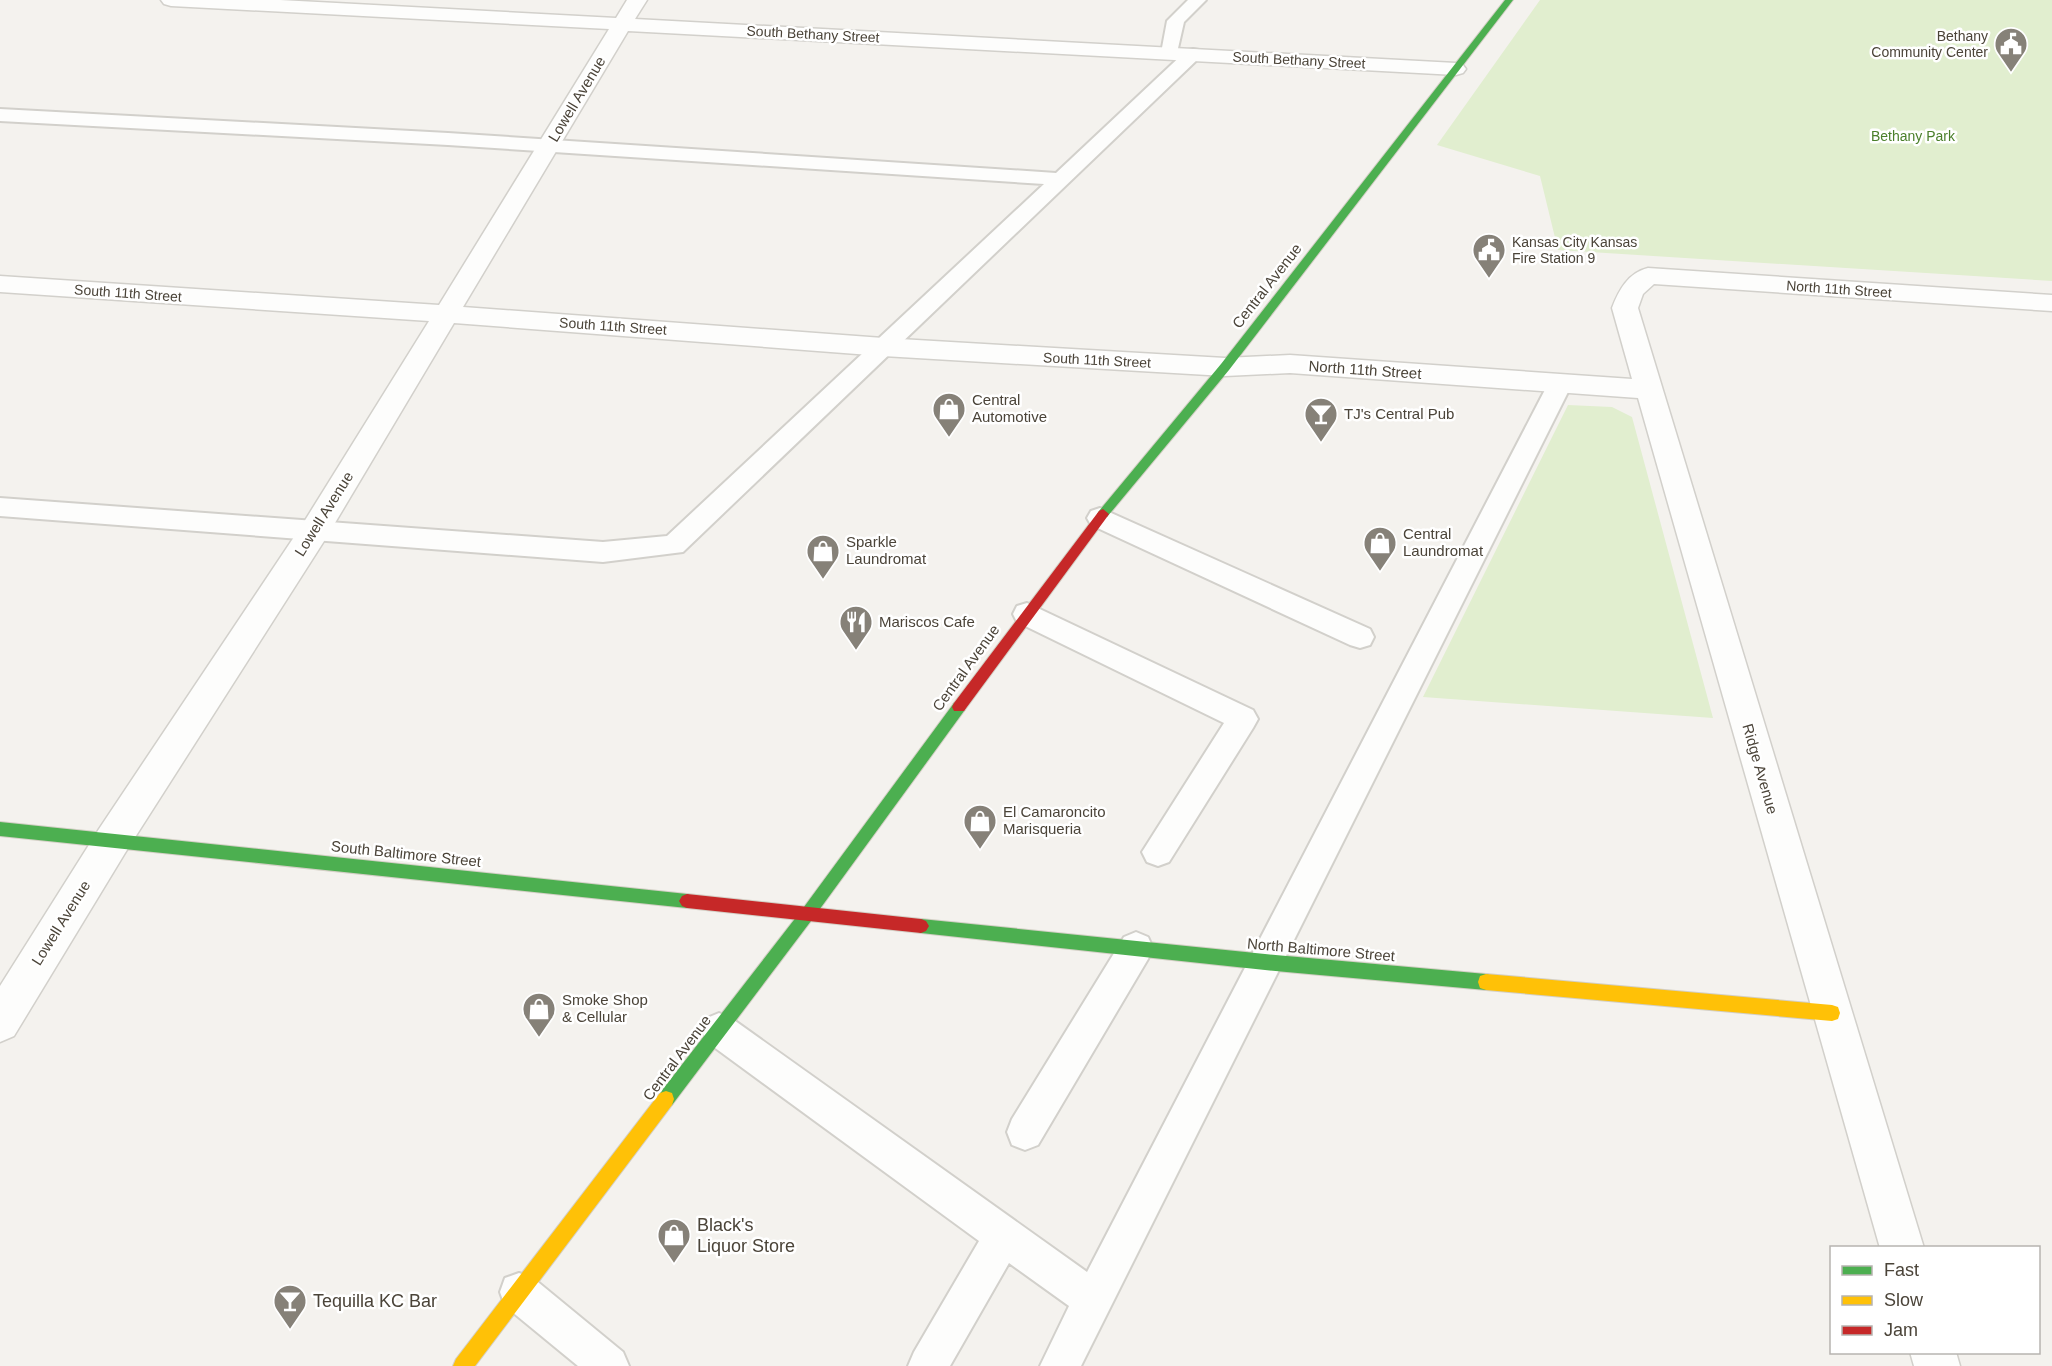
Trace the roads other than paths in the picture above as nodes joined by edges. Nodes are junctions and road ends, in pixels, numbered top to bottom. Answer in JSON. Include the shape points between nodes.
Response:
{"nodes":[{"id":1,"x":171,"y":0,"type":"edge"},
{"id":2,"x":1198,"y":0,"type":"edge"},
{"id":3,"x":1509,"y":0,"type":"edge"},
{"id":4,"x":630,"y":12,"type":"edge"},
{"id":5,"x":1170,"y":53,"type":"junction"},
{"id":6,"x":1193,"y":54,"type":"junction"},
{"id":7,"x":1456,"y":69,"type":"junction"},
{"id":8,"x":0,"y":114,"type":"edge"},
{"id":9,"x":549,"y":147,"type":"junction"},
{"id":10,"x":1060,"y":179,"type":"junction"},
{"id":11,"x":0,"y":284,"type":"edge"},
{"id":12,"x":1632,"y":290,"type":"joint"},
{"id":13,"x":2052,"y":303,"type":"edge"},
{"id":14,"x":447,"y":314,"type":"junction"},
{"id":15,"x":883,"y":347,"type":"junction"},
{"id":16,"x":1225,"y":367,"type":"junction"},
{"id":17,"x":1560,"y":384,"type":"junction"},
{"id":18,"x":1648,"y":389,"type":"junction"},
{"id":19,"x":0,"y":507,"type":"edge"},
{"id":20,"x":1100,"y":518,"type":"junction"},
{"id":21,"x":315,"y":530,"type":"junction"},
{"id":22,"x":1027,"y":614,"type":"junction"},
{"id":23,"x":1360,"y":637,"type":"dead end"},
{"id":24,"x":0,"y":829,"type":"edge"},
{"id":25,"x":112,"y":841,"type":"junction"},
{"id":26,"x":1158,"y":852,"type":"dead end"},
{"id":27,"x":809,"y":912,"type":"junction"},
{"id":28,"x":1136,"y":948,"type":"junction"},
{"id":29,"x":1265,"y":962,"type":"junction"},
{"id":30,"x":1832,"y":1013,"type":"junction"},
{"id":31,"x":0,"y":1022,"type":"edge"},
{"id":32,"x":719,"y":1030,"type":"junction"},
{"id":33,"x":1025,"y":1132,"type":"dead end"},
{"id":34,"x":1003,"y":1236,"type":"junction"},
{"id":35,"x":1901,"y":1246,"type":"edge"},
{"id":36,"x":519,"y":1292,"type":"junction"},
{"id":37,"x":1094,"y":1300,"type":"junction"},
{"id":38,"x":463,"y":1366,"type":"edge"},
{"id":39,"x":609,"y":1366,"type":"edge"},
{"id":40,"x":928,"y":1366,"type":"edge"},
{"id":41,"x":1060,"y":1366,"type":"edge"}],
"edges":[{"from":1,"to":4,"type":"street","name":"South Bethany Street"},
{"from":2,"to":5,"type":"lane","via":[[1176,21]]},
{"from":3,"to":7,"type":"main road","name":"Central Avenue"},
{"from":4,"to":5,"type":"street","name":"South Bethany Street"},
{"from":4,"to":9,"type":"street","name":"Lowell Avenue"},
{"from":5,"to":6,"type":"street","name":"South Bethany Street"},
{"from":6,"to":7,"type":"street","name":"South Bethany Street"},
{"from":6,"to":10,"type":"lane"},
{"from":7,"to":16,"type":"main road","name":"Central Avenue"},
{"from":8,"to":9,"type":"lane"},
{"from":9,"to":10,"type":"lane"},
{"from":9,"to":14,"type":"street","name":"Lowell Avenue"},
{"from":10,"to":15,"type":"lane"},
{"from":11,"to":14,"type":"street","name":"South 11th Street"},
{"from":12,"to":13,"type":"street","name":"North 11th Street","via":[[1648,276]]},
{"from":12,"to":18,"type":"street","name":"Ridge Avenue","via":[[1625,308]]},
{"from":14,"to":15,"type":"street","name":"South 11th Street"},
{"from":14,"to":21,"type":"street","name":"Lowell Avenue"},
{"from":15,"to":16,"type":"street","name":"South 11th Street"},
{"from":15,"to":21,"type":"lane","via":[[674,545],[603,552]]},
{"from":16,"to":17,"type":"street","name":"North 11th Street","via":[[1290,364]]},
{"from":16,"to":20,"type":"main road","name":"Central Avenue"},
{"from":17,"to":18,"type":"street","name":"North 11th Street"},
{"from":17,"to":29,"type":"lane"},
{"from":18,"to":30,"type":"street","name":"Ridge Avenue"},
{"from":19,"to":21,"type":"lane"},
{"from":20,"to":22,"type":"main road","name":"Central Avenue"},
{"from":20,"to":23,"type":"lane"},
{"from":21,"to":25,"type":"street","name":"Lowell Avenue"},
{"from":22,"to":26,"type":"lane","via":[[1243,719]]},
{"from":22,"to":27,"type":"main road","name":"Central Avenue"},
{"from":24,"to":25,"type":"main road","name":"South Baltimore Street"},
{"from":25,"to":27,"type":"main road","name":"South Baltimore Street"},
{"from":25,"to":31,"type":"street","name":"Lowell Avenue"},
{"from":27,"to":28,"type":"main road","name":"North Baltimore Street"},
{"from":27,"to":32,"type":"main road","name":"Central Avenue"},
{"from":28,"to":29,"type":"main road","name":"North Baltimore Street"},
{"from":28,"to":33,"type":"lane"},
{"from":29,"to":30,"type":"main road","name":"North Baltimore Street"},
{"from":29,"to":37,"type":"lane"},
{"from":30,"to":35,"type":"street","name":"Ridge Avenue"},
{"from":32,"to":34,"type":"lane"},
{"from":32,"to":36,"type":"main road","name":"Central Avenue"},
{"from":34,"to":37,"type":"lane"},
{"from":34,"to":40,"type":"lane"},
{"from":36,"to":38,"type":"main road","name":"Central Avenue"},
{"from":36,"to":39,"type":"lane"},
{"from":37,"to":41,"type":"lane"}]}
